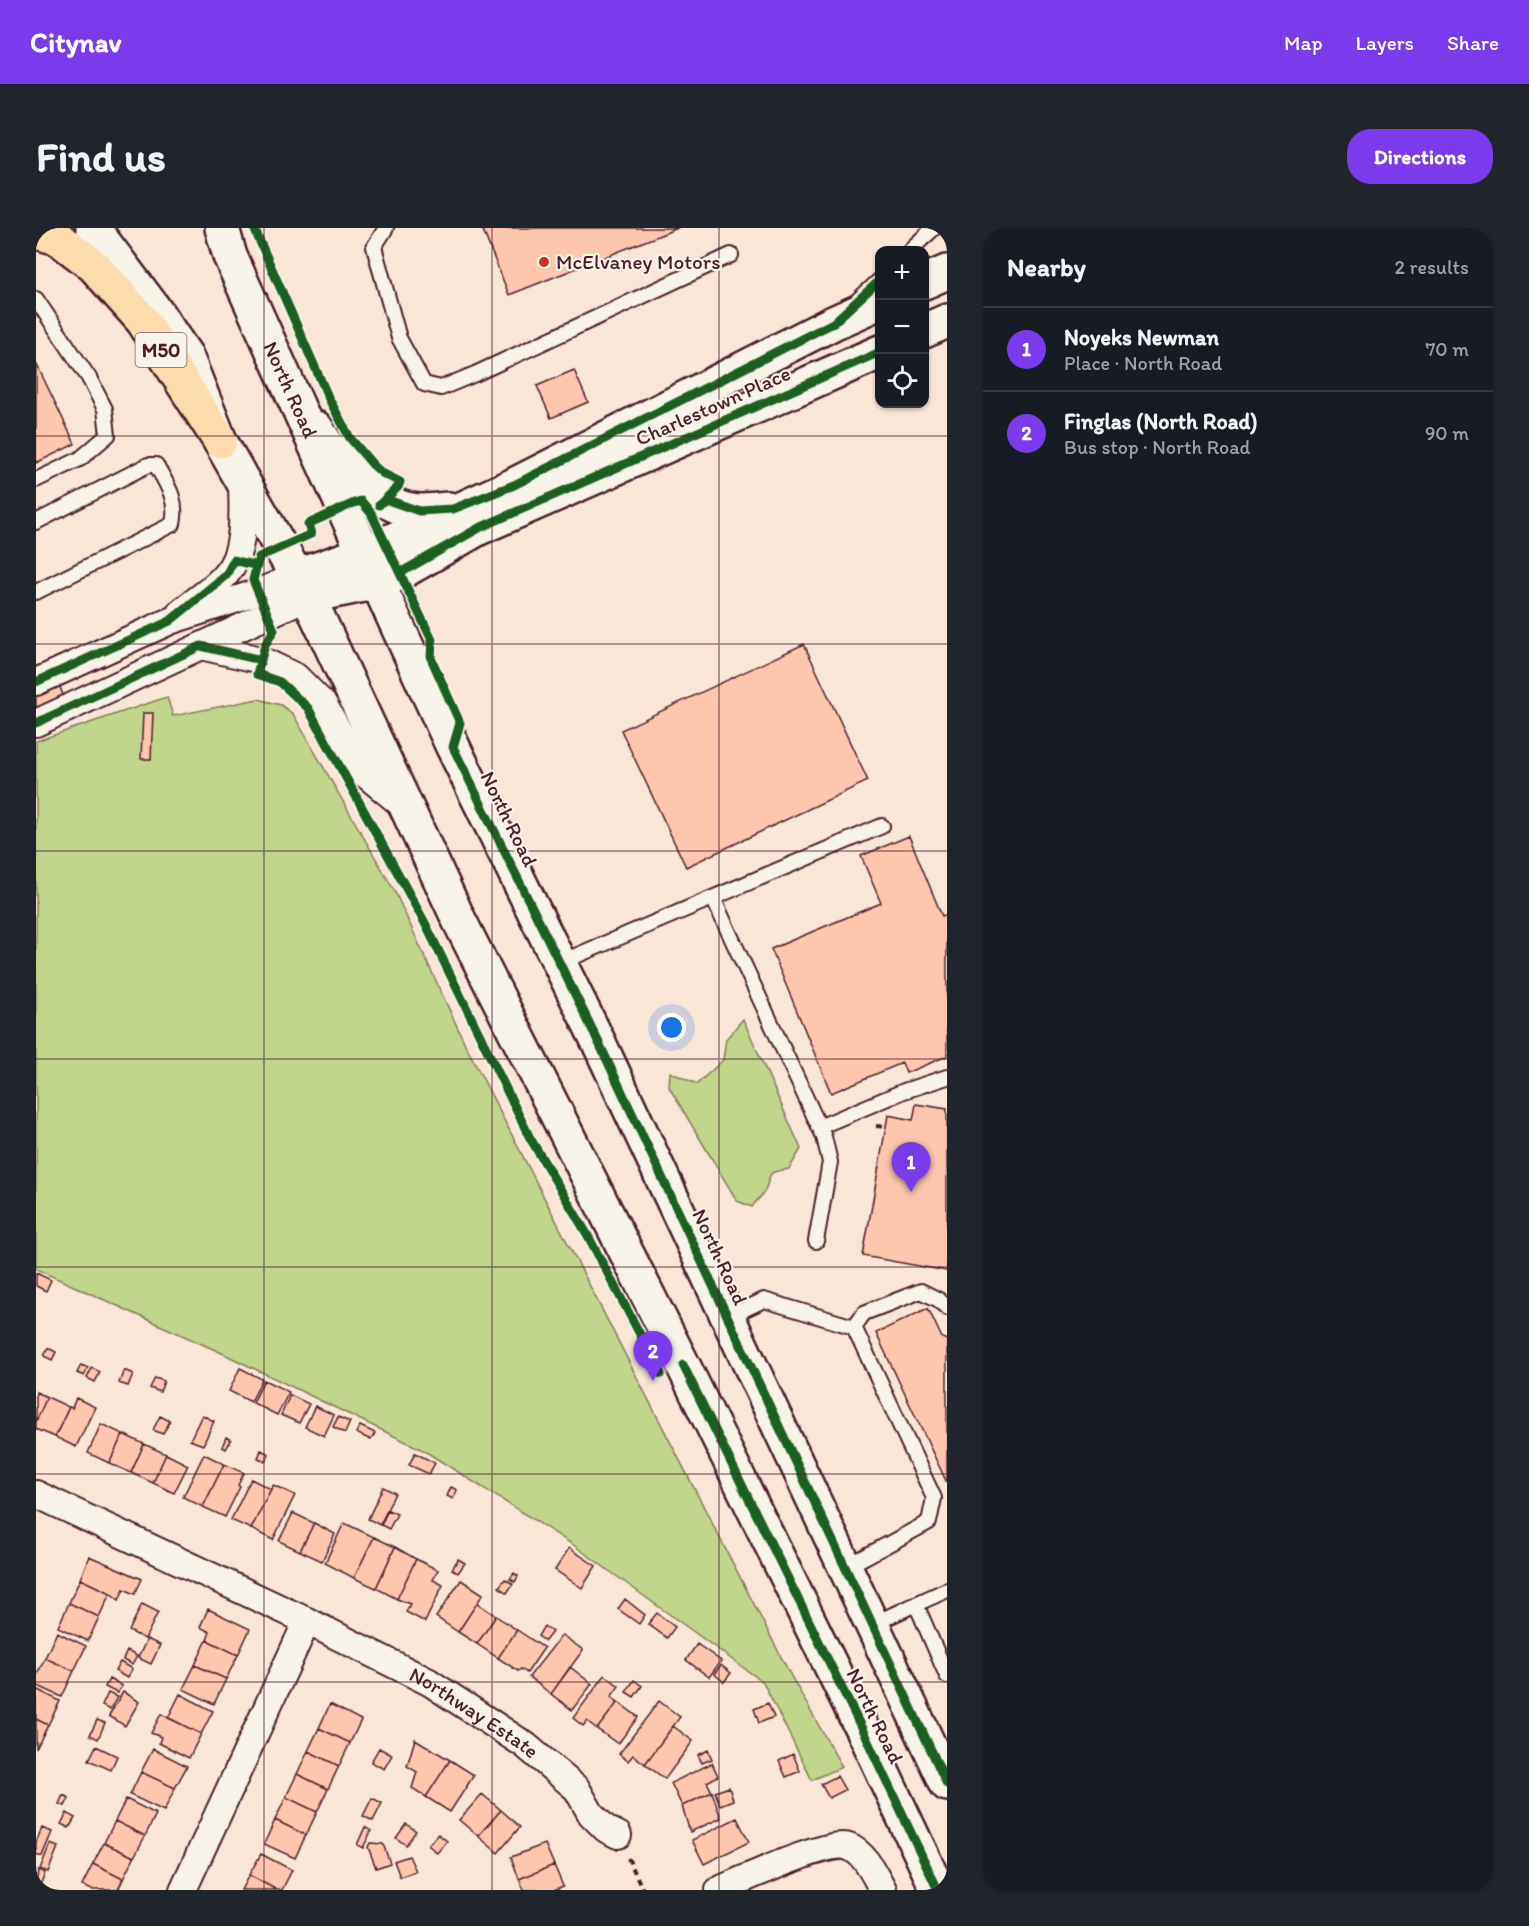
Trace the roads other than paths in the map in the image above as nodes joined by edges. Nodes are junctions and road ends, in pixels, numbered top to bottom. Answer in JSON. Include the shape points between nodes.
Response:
{"nodes":[{"id":1,"x":93,"y":228,"type":"edge"},
{"id":2,"x":222,"y":228,"type":"edge"},
{"id":3,"x":386,"y":228,"type":"edge"},
{"id":4,"x":934,"y":228,"type":"edge"},
{"id":5,"x":36,"y":232,"type":"edge"},
{"id":6,"x":914,"y":246,"type":"edge"},
{"id":7,"x":731,"y":255,"type":"dead end"},
{"id":8,"x":947,"y":272,"type":"edge"},
{"id":9,"x":929,"y":280,"type":"edge"},
{"id":10,"x":875,"y":283,"type":"edge"},
{"id":11,"x":36,"y":299,"type":"edge"},
{"id":12,"x":875,"y":304,"type":"edge"},
{"id":13,"x":947,"y":321,"type":"edge"},
{"id":14,"x":833,"y":323,"type":"junction"},
{"id":15,"x":929,"y":329,"type":"edge"},
{"id":16,"x":875,"y":354,"type":"edge"},
{"id":17,"x":291,"y":388,"type":"junction"},
{"id":18,"x":220,"y":441,"type":"junction"},
{"id":19,"x":242,"y":478,"type":"junction"},
{"id":20,"x":36,"y":480,"type":"edge"},
{"id":21,"x":514,"y":485,"type":"junction"},
{"id":22,"x":36,"y":522,"type":"edge"},
{"id":23,"x":363,"y":553,"type":"junction"},
{"id":24,"x":379,"y":582,"type":"junction"},
{"id":25,"x":302,"y":586,"type":"junction"},
{"id":26,"x":36,"y":592,"type":"edge"},
{"id":27,"x":170,"y":621,"type":"junction"},
{"id":28,"x":201,"y":646,"type":"junction"},
{"id":29,"x":36,"y":682,"type":"edge"},
{"id":30,"x":36,"y":723,"type":"edge"},
{"id":31,"x":406,"y":808,"type":"junction"},
{"id":32,"x":882,"y":826,"type":"dead end"},
{"id":33,"x":713,"y":898,"type":"junction"},
{"id":34,"x":559,"y":963,"type":"junction"},
{"id":35,"x":947,"y":1077,"type":"edge"},
{"id":36,"x":819,"y":1126,"type":"junction"},
{"id":37,"x":816,"y":1240,"type":"dead end"},
{"id":38,"x":947,"y":1308,"type":"edge"},
{"id":39,"x":728,"y":1317,"type":"junction"},
{"id":40,"x":854,"y":1327,"type":"junction"},
{"id":41,"x":39,"y":1504,"type":"edge"},
{"id":42,"x":846,"y":1567,"type":"junction"},
{"id":43,"x":947,"y":1590,"type":"edge"},
{"id":44,"x":916,"y":1604,"type":"junction"},
{"id":45,"x":307,"y":1621,"type":"junction"},
{"id":46,"x":873,"y":1624,"type":"junction"},
{"id":47,"x":947,"y":1676,"type":"edge"},
{"id":48,"x":947,"y":1784,"type":"edge"},
{"id":49,"x":618,"y":1835,"type":"road end"},
{"id":50,"x":183,"y":1890,"type":"edge"},
{"id":51,"x":719,"y":1890,"type":"edge"},
{"id":52,"x":883,"y":1890,"type":"edge"},
{"id":53,"x":938,"y":1890,"type":"edge"}],
"edges":[{"from":1,"to":18,"type":"main road","name":"North Road","via":[[186,356]]},
{"from":2,"to":17,"type":"main road","name":"North Road","via":[[230,256]]},
{"from":3,"to":7,"type":"lane","via":[[374,247],[399,338],[424,384],[441,388]]},
{"from":4,"to":6,"type":"lane"},
{"from":5,"to":18,"type":"highway","number":"M50","via":[[58,238],[94,266],[142,321]]},
{"from":8,"to":9,"type":"main road"},
{"from":10,"to":14,"type":"lane"},
{"from":11,"to":20,"type":"lane","via":[[95,388],[105,409],[108,435],[80,459]]},
{"from":12,"to":14,"type":"main road","name":"Charlestown Place"},
{"from":13,"to":15,"type":"main road"},
{"from":14,"to":21,"type":"main road","name":"Charlestown Place"},
{"from":16,"to":24,"type":"main road","name":"Charlestown Place","via":[[479,528]]},
{"from":17,"to":21,"type":"main road","via":[[331,452],[363,485],[394,504],[419,511],[453,509]]},
{"from":17,"to":23,"type":"main road","name":"North Road"},
{"from":18,"to":19,"type":"main road","name":"North Road"},
{"from":19,"to":25,"type":"main road","name":"North Road"},
{"from":19,"to":27,"type":"street","via":[[240,541],[234,560],[226,575]]},
{"from":21,"to":23,"type":"main road","name":"Charlestown Place"},
{"from":22,"to":26,"type":"lane","via":[[148,465],[156,465],[173,494],[176,511],[172,524]]},
{"from":23,"to":24,"type":"main road","name":"North Road"},
{"from":23,"to":25,"type":"main road","name":"Charlestown Place"},
{"from":24,"to":25,"type":"main road","name":"Charlestown Place"},
{"from":24,"to":34,"type":"main road","name":"North Road","via":[[453,747]]},
{"from":25,"to":27,"type":"street","via":[[259,592]]},
{"from":25,"to":28,"type":"street"},
{"from":25,"to":31,"type":"main road","name":"North Road"},
{"from":27,"to":29,"type":"street"},
{"from":28,"to":30,"type":"street"},
{"from":28,"to":31,"type":"street","via":[[261,660],[296,677],[324,705],[360,770]]},
{"from":31,"to":53,"type":"main road","name":"North Road"},
{"from":32,"to":33,"type":"lane"},
{"from":33,"to":34,"type":"lane"},
{"from":33,"to":36,"type":"lane"},
{"from":34,"to":39,"type":"main road","name":"North Road"},
{"from":35,"to":36,"type":"lane"},
{"from":36,"to":37,"type":"lane","via":[[830,1162]]},
{"from":38,"to":40,"type":"lane","via":[[939,1299],[921,1291],[864,1313]]},
{"from":39,"to":40,"type":"lane","via":[[764,1300]]},
{"from":39,"to":42,"type":"main road","name":"North Road"},
{"from":40,"to":42,"type":"lane","via":[[934,1498],[929,1522]]},
{"from":41,"to":45,"type":"street","name":"Northway Estate"},
{"from":42,"to":46,"type":"main road","name":"North Road"},
{"from":43,"to":44,"type":"lane"},
{"from":44,"to":46,"type":"lane"},
{"from":44,"to":47,"type":"lane"},
{"from":45,"to":49,"type":"street","name":"Northway Estate","via":[[429,1682],[525,1745],[577,1789],[591,1814]]},
{"from":45,"to":50,"type":"street"},
{"from":46,"to":48,"type":"main road","name":"North Road"},
{"from":51,"to":52,"type":"street","via":[[834,1846],[848,1846],[862,1856]]}]}
